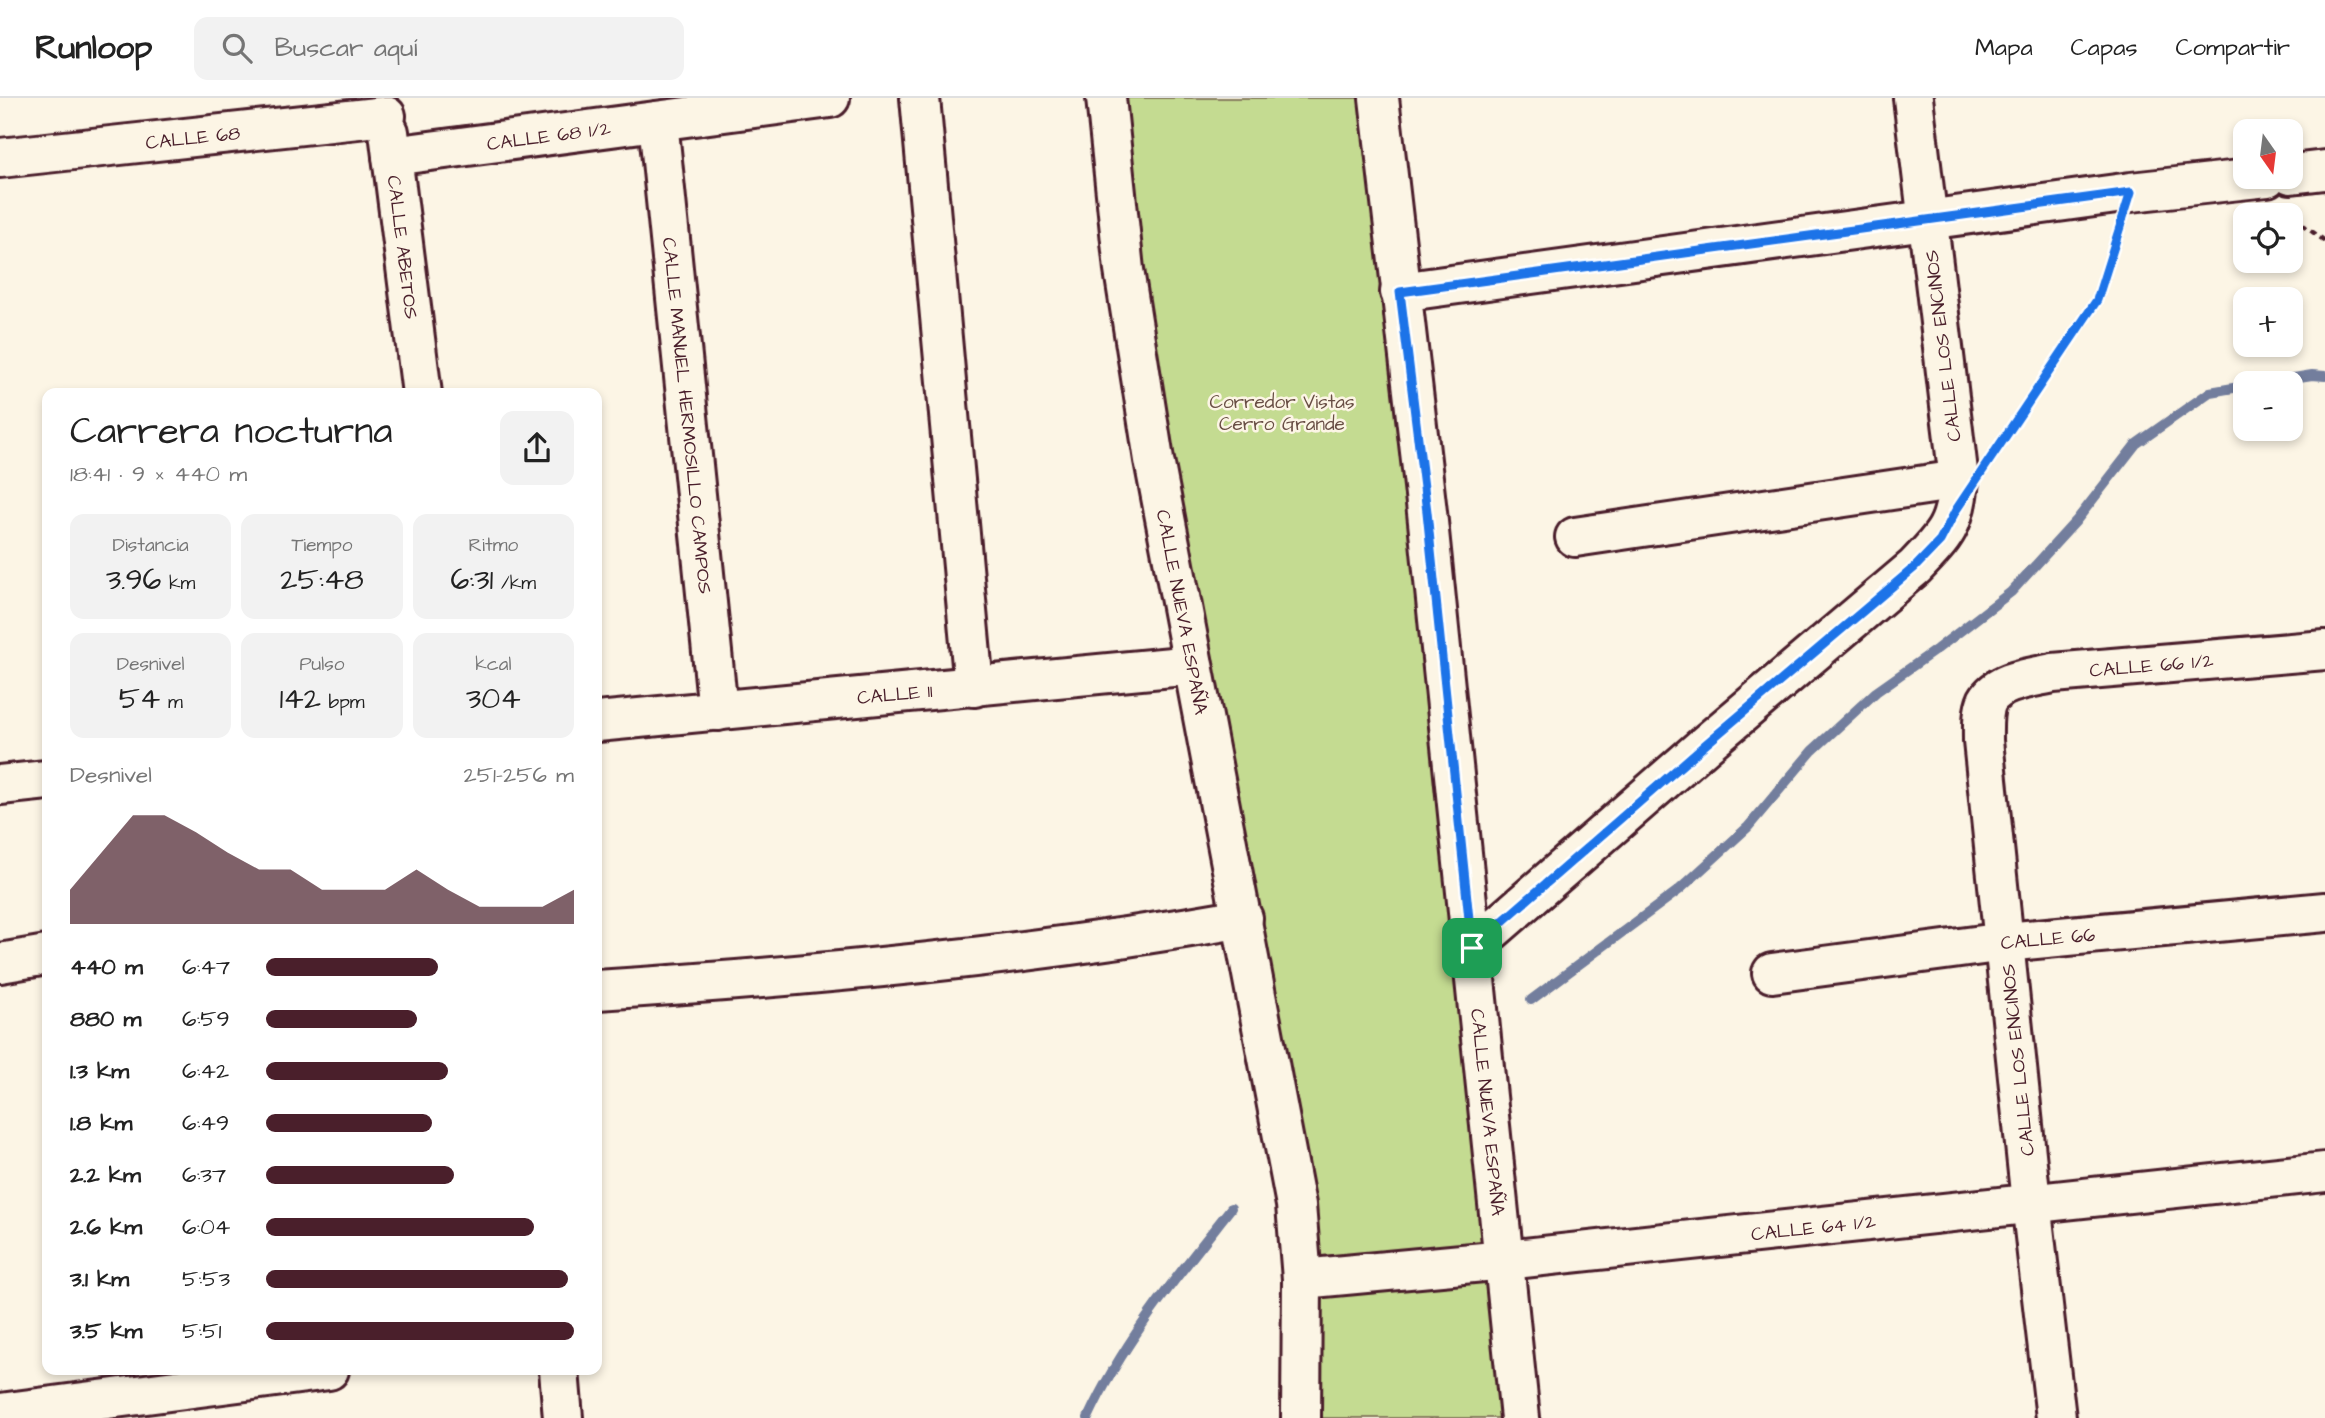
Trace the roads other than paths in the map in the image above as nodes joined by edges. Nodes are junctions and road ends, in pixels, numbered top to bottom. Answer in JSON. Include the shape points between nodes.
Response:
{"nodes":[{"id":1,"x":830,"y":98,"type":"edge"},
{"id":2,"x":920,"y":98,"type":"edge"},
{"id":3,"x":1106,"y":98,"type":"edge"},
{"id":4,"x":1379,"y":98,"type":"edge"},
{"id":5,"x":1913,"y":98,"type":"edge"},
{"id":6,"x":386,"y":107,"type":"edge"},
{"id":7,"x":658,"y":121,"type":"junction"},
{"id":8,"x":392,"y":156,"type":"junction"},
{"id":9,"x":0,"y":158,"type":"edge"},
{"id":10,"x":2325,"y":170,"type":"edge"},
{"id":11,"x":2303,"y":173,"type":"edge"},
{"id":12,"x":2233,"y":181,"type":"edge"},
{"id":13,"x":1927,"y":220,"type":"junction"},
{"id":14,"x":1400,"y":292,"type":"junction"},
{"id":15,"x":421,"y":388,"type":"edge"},
{"id":16,"x":1957,"y":495,"type":"junction"},
{"id":17,"x":1575,"y":537,"type":"dead end"},
{"id":18,"x":2325,"y":650,"type":"edge"},
{"id":19,"x":1194,"y":665,"type":"junction"},
{"id":20,"x":974,"y":687,"type":"junction"},
{"id":21,"x":1987,"y":702,"type":"joint"},
{"id":22,"x":719,"y":710,"type":"junction"},
{"id":23,"x":602,"y":722,"type":"edge"},
{"id":24,"x":42,"y":781,"type":"edge"},
{"id":25,"x":0,"y":785,"type":"edge"},
{"id":26,"x":2325,"y":912,"type":"edge"},
{"id":27,"x":1243,"y":918,"type":"junction"},
{"id":28,"x":2005,"y":942,"type":"junction"},
{"id":29,"x":1472,"y":948,"type":"junction"},
{"id":30,"x":42,"y":956,"type":"edge"},
{"id":31,"x":0,"y":963,"type":"edge"},
{"id":32,"x":1772,"y":972,"type":"dead end"},
{"id":33,"x":602,"y":990,"type":"edge"},
{"id":34,"x":2325,"y":1172,"type":"edge"},
{"id":35,"x":2031,"y":1202,"type":"junction"},
{"id":36,"x":1505,"y":1260,"type":"junction"},
{"id":37,"x":1301,"y":1263,"type":"junction"},
{"id":38,"x":291,"y":1375,"type":"edge"},
{"id":39,"x":559,"y":1375,"type":"edge"},
{"id":40,"x":0,"y":1413,"type":"edge"},
{"id":41,"x":563,"y":1418,"type":"edge"},
{"id":42,"x":1301,"y":1418,"type":"edge"},
{"id":43,"x":1520,"y":1418,"type":"edge"},
{"id":44,"x":2056,"y":1418,"type":"edge"}],
"edges":[{"from":1,"to":7,"type":"street","name":"CALLE 68 1/2"},
{"from":2,"to":20,"type":"street"},
{"from":3,"to":19,"type":"street","name":"CALLE NUEVA ESPAÑA","via":[[1124,270],[1154,460]]},
{"from":4,"to":14,"type":"street","name":"CALLE NUEVA ESPAÑA"},
{"from":5,"to":13,"type":"street","name":"CALLE LOS ENCINOS"},
{"from":6,"to":8,"type":"street","name":"CALLE ABETOS"},
{"from":6,"to":9,"type":"street","name":"CALLE 68"},
{"from":7,"to":8,"type":"street","name":"CALLE 68 1/2"},
{"from":7,"to":22,"type":"street","name":"CALLE MANUEL HERMOSILLO CAMPOS"},
{"from":8,"to":15,"type":"street","name":"CALLE ABETOS"},
{"from":10,"to":11,"type":"street"},
{"from":12,"to":13,"type":"street"},
{"from":13,"to":14,"type":"street"},
{"from":13,"to":16,"type":"street","name":"CALLE LOS ENCINOS"},
{"from":14,"to":29,"type":"street","name":"CALLE NUEVA ESPAÑA"},
{"from":16,"to":17,"type":"street"},
{"from":16,"to":29,"type":"street","via":[[1940,541],[1915,567]]},
{"from":18,"to":21,"type":"street","name":"CALLE 66 1/2","via":[[2053,673],[1998,689]]},
{"from":19,"to":20,"type":"street","name":"CALLE 11"},
{"from":19,"to":27,"type":"street","name":"CALLE NUEVA ESPAÑA"},
{"from":20,"to":22,"type":"street","name":"CALLE 11"},
{"from":21,"to":28,"type":"street","name":"CALLE LOS ENCINOS","via":[[1983,741]]},
{"from":22,"to":23,"type":"street","name":"CALLE 11"},
{"from":24,"to":25,"type":"street"},
{"from":26,"to":28,"type":"street","name":"CALLE 66"},
{"from":27,"to":33,"type":"street","via":[[1008,954]]},
{"from":27,"to":37,"type":"street","name":"CALLE NUEVA ESPAÑA","via":[[1296,1205]]},
{"from":28,"to":32,"type":"street","name":"CALLE 66"},
{"from":28,"to":35,"type":"street","name":"CALLE LOS ENCINOS"},
{"from":29,"to":36,"type":"street","name":"CALLE NUEVA ESPAÑA"},
{"from":30,"to":31,"type":"street"},
{"from":34,"to":35,"type":"street","name":"CALLE 64 1/2"},
{"from":35,"to":36,"type":"street","name":"CALLE 64 1/2"},
{"from":35,"to":44,"type":"street","name":"CALLE LOS ENCINOS"},
{"from":36,"to":37,"type":"street","name":"CALLE 64 1/2"},
{"from":36,"to":43,"type":"street","name":"CALLE NUEVA ESPAÑA"},
{"from":37,"to":42,"type":"street"},
{"from":38,"to":40,"type":"street"},
{"from":39,"to":41,"type":"street"}]}
